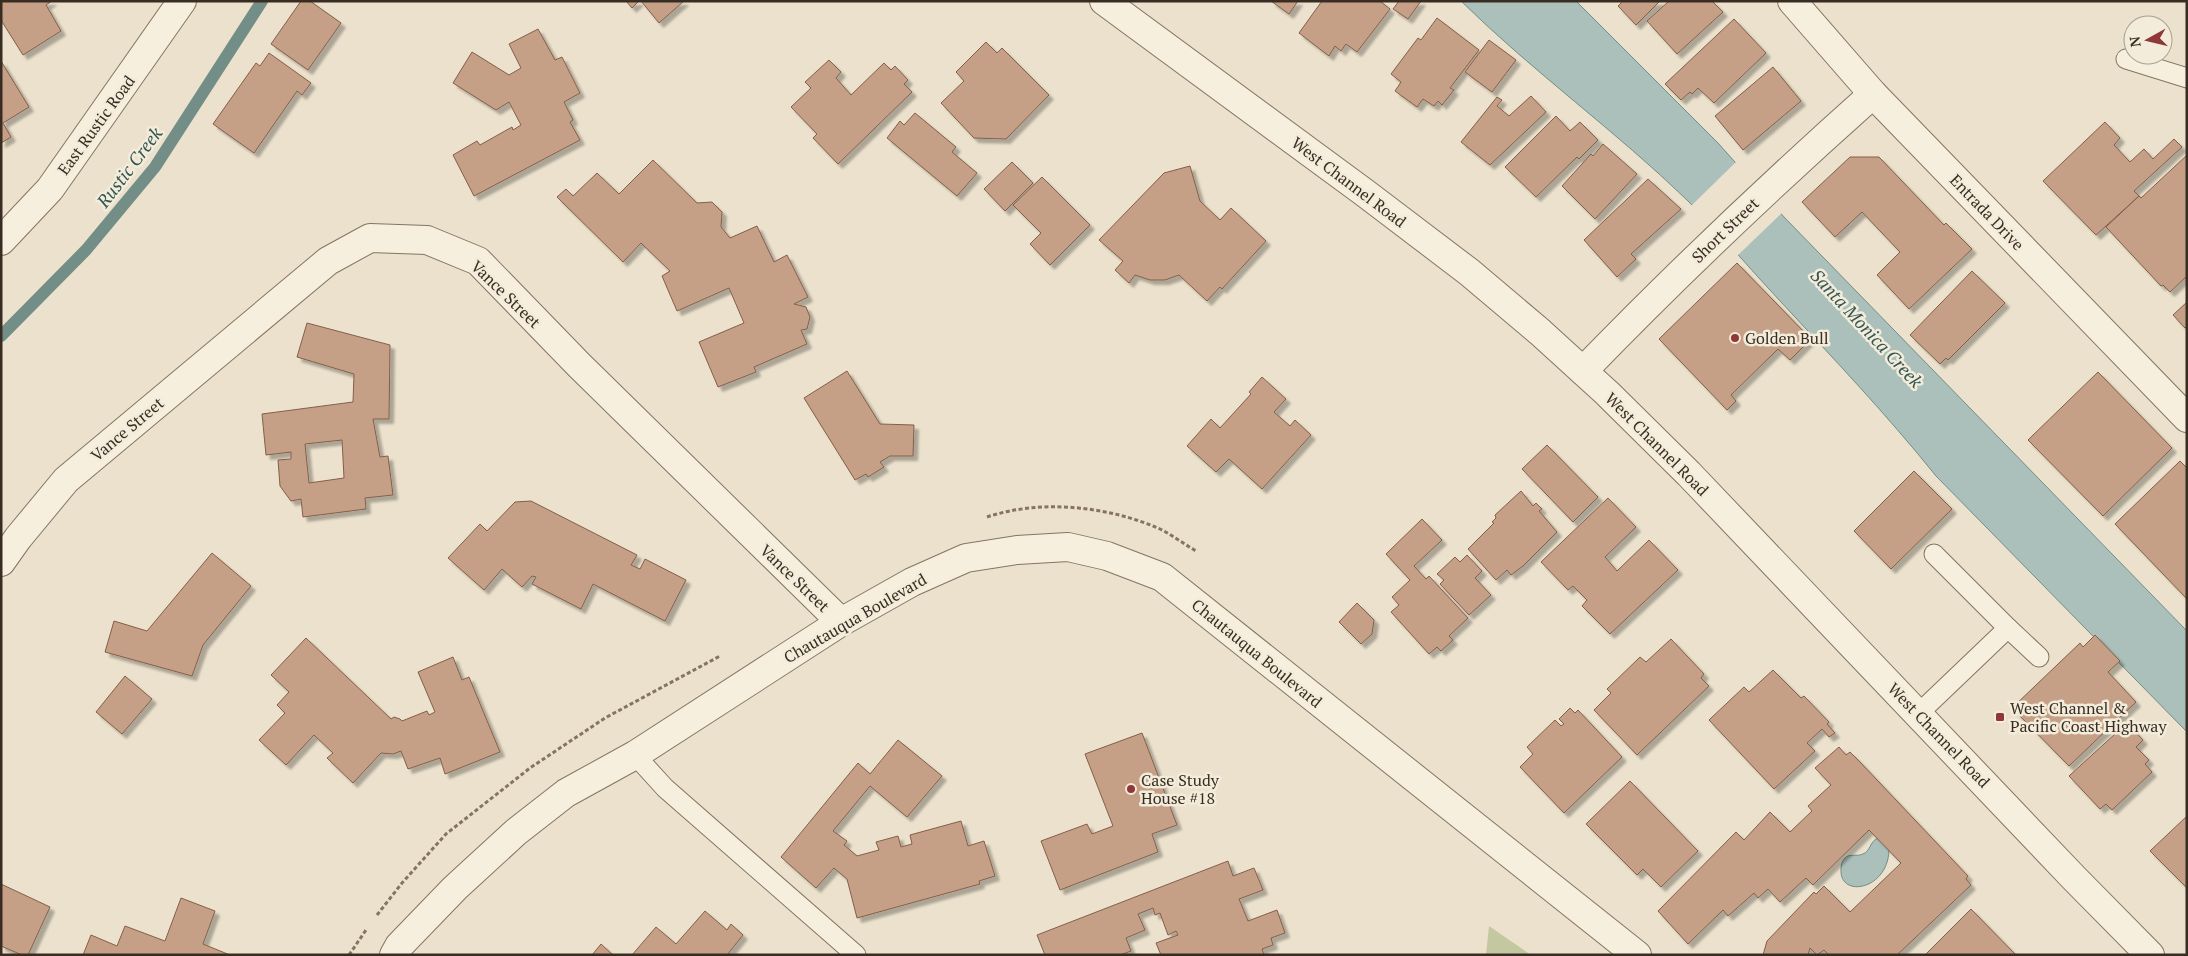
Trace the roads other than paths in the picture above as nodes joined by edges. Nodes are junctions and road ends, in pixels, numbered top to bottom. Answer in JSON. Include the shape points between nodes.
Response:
{"nodes":[{"id":1,"x":182,"y":1,"type":"edge"},
{"id":2,"x":1104,"y":1,"type":"edge"},
{"id":3,"x":1792,"y":1,"type":"edge"},
{"id":4,"x":2145,"y":65,"type":"edge"},
{"id":5,"x":2187,"y":78,"type":"edge"},
{"id":6,"x":1873,"y":94,"type":"junction"},
{"id":7,"x":1,"y":241,"type":"edge"},
{"id":8,"x":1583,"y":371,"type":"junction"},
{"id":9,"x":2185,"y":413,"type":"edge"},
{"id":10,"x":1934,"y":554,"type":"dead end"},
{"id":11,"x":1,"y":562,"type":"edge"},
{"id":12,"x":841,"y":622,"type":"junction"},
{"id":13,"x":2008,"y":628,"type":"junction"},
{"id":14,"x":2039,"y":657,"type":"dead end"},
{"id":15,"x":1918,"y":714,"type":"junction"},
{"id":16,"x":634,"y":755,"type":"junction"},
{"id":17,"x":394,"y":955,"type":"edge"},
{"id":18,"x":856,"y":955,"type":"edge"},
{"id":19,"x":1637,"y":955,"type":"edge"},
{"id":20,"x":2150,"y":955,"type":"edge"}],
"edges":[{"from":1,"to":7,"type":"street","name":"East Rustic Road","via":[[50,188]]},
{"from":2,"to":8,"type":"street","name":"West Channel Road","via":[[1469,272]]},
{"from":3,"to":6,"type":"street","name":"Entrada Drive"},
{"from":4,"to":5,"type":"lane"},
{"from":6,"to":8,"type":"street","name":"Short Street","via":[[1768,188]]},
{"from":6,"to":9,"type":"street","name":"Entrada Drive"},
{"from":8,"to":15,"type":"street","name":"West Channel Road","via":[[1689,474]]},
{"from":10,"to":13,"type":"lane"},
{"from":11,"to":12,"type":"street","name":"Vance Street","via":[[66,480],[328,261],[370,238],[427,240],[478,262]]},
{"from":12,"to":16,"type":"street","name":"Chautauqua Boulevard"},
{"from":12,"to":19,"type":"street","name":"Chautauqua Boulevard","via":[[912,582],[966,558],[1017,550],[1068,547],[1107,556],[1162,577]]},
{"from":13,"to":14,"type":"lane"},
{"from":13,"to":15,"type":"lane"},
{"from":15,"to":20,"type":"street","name":"West Channel Road"},
{"from":16,"to":17,"type":"street","name":"Chautauqua Boulevard","via":[[566,794],[516,832],[455,888]]},
{"from":16,"to":18,"type":"lane","via":[[665,788]]}]}
